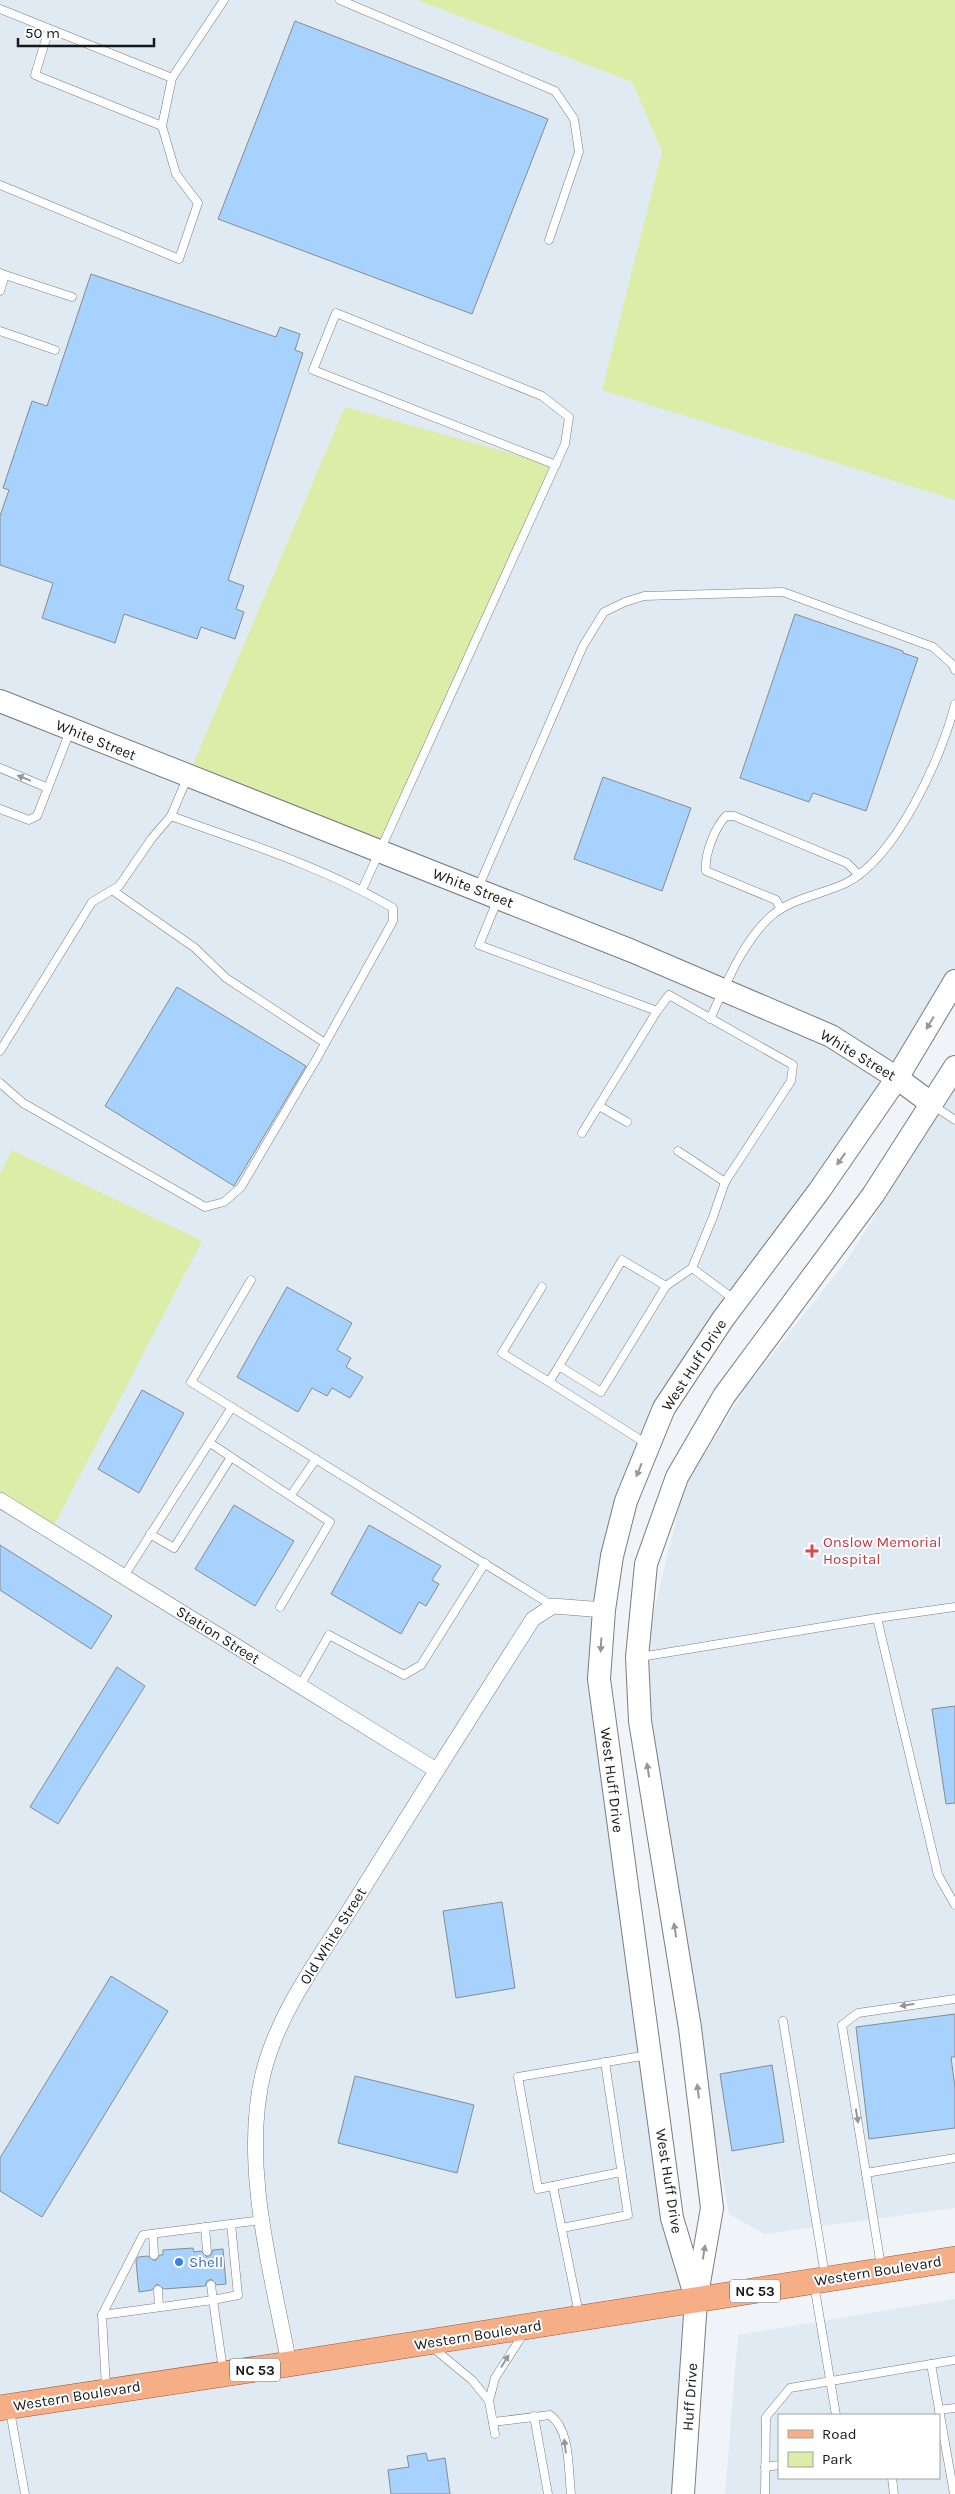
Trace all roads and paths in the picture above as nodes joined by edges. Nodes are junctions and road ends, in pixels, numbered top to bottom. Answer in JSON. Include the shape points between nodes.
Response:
{"nodes":[{"id":1,"x":224,"y":0,"type":"edge"},
{"id":2,"x":340,"y":0,"type":"edge"},
{"id":3,"x":0,"y":8,"type":"edge"},
{"id":4,"x":49,"y":29,"type":"junction"},
{"id":5,"x":172,"y":78,"type":"junction"},
{"id":6,"x":162,"y":126,"type":"junction"},
{"id":7,"x":0,"y":185,"type":"edge"},
{"id":8,"x":549,"y":240,"type":"dead end"},
{"id":9,"x":3,"y":274,"type":"edge"},
{"id":10,"x":0,"y":291,"type":"edge"},
{"id":11,"x":72,"y":297,"type":"dead end"},
{"id":12,"x":0,"y":331,"type":"edge"},
{"id":13,"x":56,"y":350,"type":"dead end"},
{"id":14,"x":556,"y":465,"type":"junction"},
{"id":15,"x":955,"y":670,"type":"edge"},
{"id":16,"x":0,"y":701,"type":"edge"},
{"id":17,"x":955,"y":704,"type":"edge"},
{"id":18,"x":70,"y":729,"type":"junction"},
{"id":19,"x":0,"y":768,"type":"edge"},
{"id":20,"x":188,"y":776,"type":"junction"},
{"id":21,"x":48,"y":788,"type":"junction"},
{"id":22,"x":0,"y":810,"type":"edge"},
{"id":23,"x":171,"y":816,"type":"junction"},
{"id":24,"x":380,"y":852,"type":"junction"},
{"id":25,"x":859,"y":875,"type":"junction"},
{"id":26,"x":112,"y":890,"type":"junction"},
{"id":27,"x":362,"y":890,"type":"junction"},
{"id":28,"x":477,"y":890,"type":"junction"},
{"id":29,"x":499,"y":898,"type":"junction"},
{"id":30,"x":781,"y":909,"type":"junction"},
{"id":31,"x":955,"y":981,"type":"edge"},
{"id":32,"x":724,"y":990,"type":"junction"},
{"id":33,"x":657,"y":1011,"type":"junction"},
{"id":34,"x":710,"y":1019,"type":"junction"},
{"id":35,"x":325,"y":1043,"type":"junction"},
{"id":36,"x":0,"y":1051,"type":"edge"},
{"id":37,"x":955,"y":1068,"type":"edge"},
{"id":38,"x":897,"y":1078,"type":"junction"},
{"id":39,"x":0,"y":1083,"type":"edge"},
{"id":40,"x":932,"y":1104,"type":"junction"},
{"id":41,"x":599,"y":1106,"type":"junction"},
{"id":42,"x":955,"y":1120,"type":"edge"},
{"id":43,"x":627,"y":1122,"type":"dead end"},
{"id":44,"x":582,"y":1133,"type":"dead end"},
{"id":45,"x":678,"y":1151,"type":"dead end"},
{"id":46,"x":724,"y":1182,"type":"junction"},
{"id":47,"x":692,"y":1268,"type":"junction"},
{"id":48,"x":251,"y":1280,"type":"dead end"},
{"id":49,"x":666,"y":1286,"type":"junction"},
{"id":50,"x":542,"y":1287,"type":"dead end"},
{"id":51,"x":737,"y":1301,"type":"junction"},
{"id":52,"x":559,"y":1366,"type":"junction"},
{"id":53,"x":549,"y":1382,"type":"junction"},
{"id":54,"x":232,"y":1407,"type":"junction"},
{"id":55,"x":210,"y":1443,"type":"junction"},
{"id":56,"x":649,"y":1444,"type":"junction"},
{"id":57,"x":232,"y":1457,"type":"junction"},
{"id":58,"x":316,"y":1459,"type":"junction"},
{"id":59,"x":291,"y":1495,"type":"junction"},
{"id":60,"x":0,"y":1500,"type":"edge"},
{"id":61,"x":150,"y":1534,"type":"junction"},
{"id":62,"x":485,"y":1563,"type":"junction"},
{"id":63,"x":124,"y":1576,"type":"junction"},
{"id":64,"x":553,"y":1606,"type":"junction"},
{"id":65,"x":955,"y":1607,"type":"edge"},
{"id":66,"x":280,"y":1608,"type":"dead end"},
{"id":67,"x":604,"y":1610,"type":"junction"},
{"id":68,"x":877,"y":1618,"type":"junction"},
{"id":69,"x":636,"y":1657,"type":"junction"},
{"id":70,"x":300,"y":1686,"type":"junction"},
{"id":71,"x":436,"y":1770,"type":"junction"},
{"id":72,"x":955,"y":1905,"type":"edge"},
{"id":73,"x":955,"y":1999,"type":"edge"},
{"id":74,"x":783,"y":2021,"type":"dead end"},
{"id":75,"x":650,"y":2054,"type":"junction"},
{"id":76,"x":605,"y":2062,"type":"junction"},
{"id":77,"x":955,"y":2158,"type":"edge"},
{"id":78,"x":621,"y":2172,"type":"junction"},
{"id":79,"x":866,"y":2172,"type":"junction"},
{"id":80,"x":553,"y":2186,"type":"junction"},
{"id":81,"x":262,"y":2220,"type":"junction"},
{"id":82,"x":231,"y":2224,"type":"junction"},
{"id":83,"x":204,"y":2227,"type":"junction"},
{"id":84,"x":562,"y":2228,"type":"junction"},
{"id":85,"x":153,"y":2234,"type":"junction"},
{"id":86,"x":207,"y":2251,"type":"dead end"},
{"id":87,"x":154,"y":2255,"type":"dead end"},
{"id":88,"x":955,"y":2259,"type":"edge"},
{"id":89,"x":882,"y":2271,"type":"junction"},
{"id":90,"x":819,"y":2281,"type":"junction"},
{"id":91,"x":211,"y":2285,"type":"dead end"},
{"id":92,"x":158,"y":2290,"type":"dead end"},
{"id":93,"x":213,"y":2300,"type":"junction"},
{"id":94,"x":696,"y":2300,"type":"junction"},
{"id":95,"x":159,"y":2307,"type":"junction"},
{"id":96,"x":102,"y":2315,"type":"junction"},
{"id":97,"x":579,"y":2319,"type":"junction"},
{"id":98,"x":530,"y":2326,"type":"junction"},
{"id":99,"x":427,"y":2343,"type":"junction"},
{"id":100,"x":955,"y":2360,"type":"edge"},
{"id":101,"x":290,"y":2364,"type":"junction"},
{"id":102,"x":931,"y":2364,"type":"junction"},
{"id":103,"x":224,"y":2374,"type":"junction"},
{"id":104,"x":830,"y":2381,"type":"junction"},
{"id":105,"x":106,"y":2392,"type":"junction"},
{"id":106,"x":489,"y":2401,"type":"junction"},
{"id":107,"x":5,"y":2407,"type":"edge"},
{"id":108,"x":955,"y":2408,"type":"edge"},
{"id":109,"x":940,"y":2410,"type":"junction"},
{"id":110,"x":836,"y":2414,"type":"edge"},
{"id":111,"x":534,"y":2416,"type":"junction"},
{"id":112,"x":493,"y":2422,"type":"junction"},
{"id":113,"x":495,"y":2434,"type":"dead end"},
{"id":114,"x":941,"y":2436,"type":"edge"},
{"id":115,"x":778,"y":2465,"type":"edge"},
{"id":116,"x":765,"y":2468,"type":"junction"},
{"id":117,"x":892,"y":2479,"type":"edge"},
{"id":118,"x":25,"y":2494,"type":"edge"},
{"id":119,"x":548,"y":2494,"type":"edge"},
{"id":120,"x":571,"y":2494,"type":"edge"},
{"id":121,"x":683,"y":2494,"type":"edge"},
{"id":122,"x":765,"y":2494,"type":"edge"},
{"id":123,"x":894,"y":2494,"type":"edge"},
{"id":124,"x":954,"y":2494,"type":"edge"}],
"edges":[{"from":1,"to":5,"type":"lane"},
{"from":2,"to":8,"type":"lane","via":[[555,90],[574,119],[579,152]]},
{"from":3,"to":4,"type":"lane"},
{"from":4,"to":5,"type":"lane"},
{"from":4,"to":6,"type":"lane","via":[[35,75]]},
{"from":5,"to":6,"type":"lane"},
{"from":6,"to":7,"type":"lane","via":[[176,174],[198,202],[179,259]]},
{"from":9,"to":10,"type":"lane"},
{"from":9,"to":11,"type":"lane"},
{"from":12,"to":13,"type":"lane"},
{"from":14,"to":14,"type":"lane","via":[[565,444],[569,417],[542,396],[336,313],[313,370]]},
{"from":14,"to":24,"type":"lane"},
{"from":15,"to":28,"type":"lane","via":[[933,647],[784,592],[644,596],[625,602],[604,612],[583,646]]},
{"from":16,"to":18,"type":"street","name":"White Street"},
{"from":17,"to":25,"type":"lane","via":[[929,775],[914,805],[886,846]]},
{"from":18,"to":20,"type":"street","name":"White Street"},
{"from":18,"to":21,"type":"lane"},
{"from":21,"to":19,"type":"lane","one_way":true},
{"from":20,"to":23,"type":"lane"},
{"from":20,"to":24,"type":"street","name":"White Street"},
{"from":21,"to":22,"type":"lane","via":[[37,816],[29,820]]},
{"from":23,"to":26,"type":"lane","via":[[119,886]]},
{"from":23,"to":27,"type":"lane"},
{"from":24,"to":27,"type":"lane"},
{"from":24,"to":28,"type":"street","name":"White Street"},
{"from":25,"to":30,"type":"lane"},
{"from":25,"to":30,"type":"lane","via":[[847,864],[734,816],[726,816],[705,862],[706,871],[776,900]]},
{"from":26,"to":35,"type":"lane","via":[[196,948],[226,978]]},
{"from":26,"to":36,"type":"lane","via":[[92,902]]},
{"from":27,"to":35,"type":"lane","via":[[393,908],[393,921]]},
{"from":28,"to":29,"type":"street","name":"White Street"},
{"from":29,"to":32,"type":"street","name":"White Street"},
{"from":29,"to":33,"type":"lane","via":[[479,945]]},
{"from":30,"to":32,"type":"lane","via":[[758,930]]},
{"from":31,"to":38,"type":"street","name":"West Huff Drive","one_way":true},
{"from":32,"to":34,"type":"lane"},
{"from":32,"to":38,"type":"street","name":"White Street","via":[[831,1036]]},
{"from":33,"to":34,"type":"lane","via":[[669,996]]},
{"from":33,"to":41,"type":"lane"},
{"from":34,"to":46,"type":"lane","via":[[793,1064],[791,1080]]},
{"from":35,"to":39,"type":"lane","via":[[241,1187],[224,1202],[205,1207],[23,1103]]},
{"from":37,"to":40,"type":"street","name":"West Huff Drive"},
{"from":38,"to":40,"type":"street","name":"White Street"},
{"from":38,"to":51,"type":"street","name":"West Huff Drive","one_way":true},
{"from":40,"to":42,"type":"lane"},
{"from":40,"to":69,"type":"street","name":"West Huff Drive","via":[[873,1195],[724,1396],[677,1477],[646,1564]]},
{"from":41,"to":43,"type":"lane"},
{"from":41,"to":44,"type":"lane"},
{"from":45,"to":46,"type":"lane"},
{"from":46,"to":47,"type":"lane"},
{"from":47,"to":49,"type":"lane"},
{"from":47,"to":51,"type":"lane"},
{"from":48,"to":54,"type":"lane","via":[[191,1382]]},
{"from":49,"to":52,"type":"lane","via":[[601,1392]]},
{"from":49,"to":52,"type":"lane","via":[[622,1260]]},
{"from":50,"to":53,"type":"lane","via":[[502,1354]]},
{"from":51,"to":56,"type":"street","name":"West Huff Drive","via":[[664,1408]]},
{"from":52,"to":53,"type":"lane"},
{"from":53,"to":56,"type":"lane"},
{"from":54,"to":55,"type":"lane"},
{"from":54,"to":58,"type":"lane"},
{"from":55,"to":57,"type":"lane"},
{"from":55,"to":61,"type":"lane"},
{"from":56,"to":67,"type":"street","name":"West Huff Drive","one_way":true,"via":[[626,1501],[612,1556]]},
{"from":57,"to":59,"type":"lane"},
{"from":57,"to":61,"type":"lane","via":[[174,1548]]},
{"from":58,"to":59,"type":"lane"},
{"from":58,"to":62,"type":"lane"},
{"from":59,"to":66,"type":"lane","via":[[330,1522]]},
{"from":60,"to":63,"type":"street","name":"Station Street"},
{"from":61,"to":63,"type":"lane"},
{"from":62,"to":64,"type":"lane"},
{"from":62,"to":70,"type":"lane","via":[[421,1665],[404,1675],[329,1635]]},
{"from":63,"to":70,"type":"street","name":"Station Street"},
{"from":64,"to":67,"type":"street"},
{"from":64,"to":71,"type":"street","name":"Old White Street","via":[[533,1619]]},
{"from":65,"to":68,"type":"lane"},
{"from":67,"to":75,"type":"street","name":"West Huff Drive","one_way":true,"via":[[599,1679]]},
{"from":68,"to":69,"type":"lane"},
{"from":68,"to":72,"type":"lane","via":[[938,1875]]},
{"from":94,"to":69,"type":"street","name":"West Huff Drive","one_way":true,"via":[[712,2208],[690,2028],[640,1721]]},
{"from":70,"to":71,"type":"street","name":"Station Street"},
{"from":71,"to":81,"type":"street","name":"Old White Street","via":[[280,2022],[264,2071],[257,2120],[255,2160]]},
{"from":73,"to":79,"type":"lane","one_way":true,"via":[[858,2013],[842,2025]]},
{"from":74,"to":90,"type":"lane"},
{"from":75,"to":76,"type":"lane"},
{"from":75,"to":94,"type":"street","name":"West Huff Drive","via":[[672,2218]]},
{"from":76,"to":78,"type":"lane"},
{"from":76,"to":80,"type":"lane","via":[[518,2078],[538,2189]]},
{"from":77,"to":79,"type":"lane"},
{"from":78,"to":80,"type":"lane"},
{"from":78,"to":84,"type":"lane","via":[[628,2215]]},
{"from":79,"to":89,"type":"lane"},
{"from":80,"to":84,"type":"lane"},
{"from":81,"to":82,"type":"lane"},
{"from":81,"to":101,"type":"street","name":"Old White Street"},
{"from":82,"to":83,"type":"lane"},
{"from":82,"to":93,"type":"lane","via":[[238,2295]]},
{"from":83,"to":85,"type":"lane"},
{"from":83,"to":86,"type":"lane"},
{"from":84,"to":97,"type":"lane"},
{"from":85,"to":87,"type":"lane"},
{"from":85,"to":96,"type":"lane","via":[[143,2235]]},
{"from":88,"to":89,"type":"main road","name":"Western Boulevard","number":"NC 53"},
{"from":89,"to":90,"type":"main road","name":"Western Boulevard","number":"NC 53"},
{"from":90,"to":94,"type":"main road","name":"Western Boulevard","number":"NC 53"},
{"from":90,"to":104,"type":"lane"},
{"from":91,"to":93,"type":"lane"},
{"from":92,"to":95,"type":"lane"},
{"from":93,"to":95,"type":"lane"},
{"from":93,"to":103,"type":"lane"},
{"from":94,"to":97,"type":"main road","name":"Western Boulevard","number":"NC 53"},
{"from":94,"to":121,"type":"street","name":"Huff Drive"},
{"from":95,"to":96,"type":"lane"},
{"from":96,"to":105,"type":"lane"},
{"from":97,"to":98,"type":"main road","name":"Western Boulevard","number":"NC 53"},
{"from":98,"to":99,"type":"main road","name":"Western Boulevard","number":"NC 53"},
{"from":106,"to":98,"type":"lane","one_way":true,"via":[[495,2378]]},
{"from":99,"to":101,"type":"main road","name":"Western Boulevard","number":"NC 53"},
{"from":99,"to":106,"type":"lane","via":[[472,2380]]},
{"from":100,"to":102,"type":"lane"},
{"from":101,"to":103,"type":"main road","name":"Western Boulevard","number":"NC 53"},
{"from":102,"to":104,"type":"lane"},
{"from":102,"to":109,"type":"lane"},
{"from":103,"to":105,"type":"main road","name":"Western Boulevard","number":"NC 53"},
{"from":104,"to":110,"type":"lane"},
{"from":104,"to":116,"type":"lane","via":[[790,2388],[766,2416]]},
{"from":105,"to":107,"type":"main road","name":"Western Boulevard","number":"NC 53"},
{"from":106,"to":112,"type":"lane"},
{"from":107,"to":118,"type":"lane"},
{"from":108,"to":109,"type":"lane"},
{"from":109,"to":114,"type":"lane"},
{"from":111,"to":112,"type":"lane"},
{"from":111,"to":119,"type":"lane"},
{"from":120,"to":111,"type":"lane","one_way":true,"via":[[560,2425],[550,2415]]},
{"from":112,"to":113,"type":"lane"},
{"from":114,"to":124,"type":"lane"},
{"from":115,"to":116,"type":"lane"},
{"from":116,"to":122,"type":"lane"},
{"from":117,"to":123,"type":"lane"}]}
